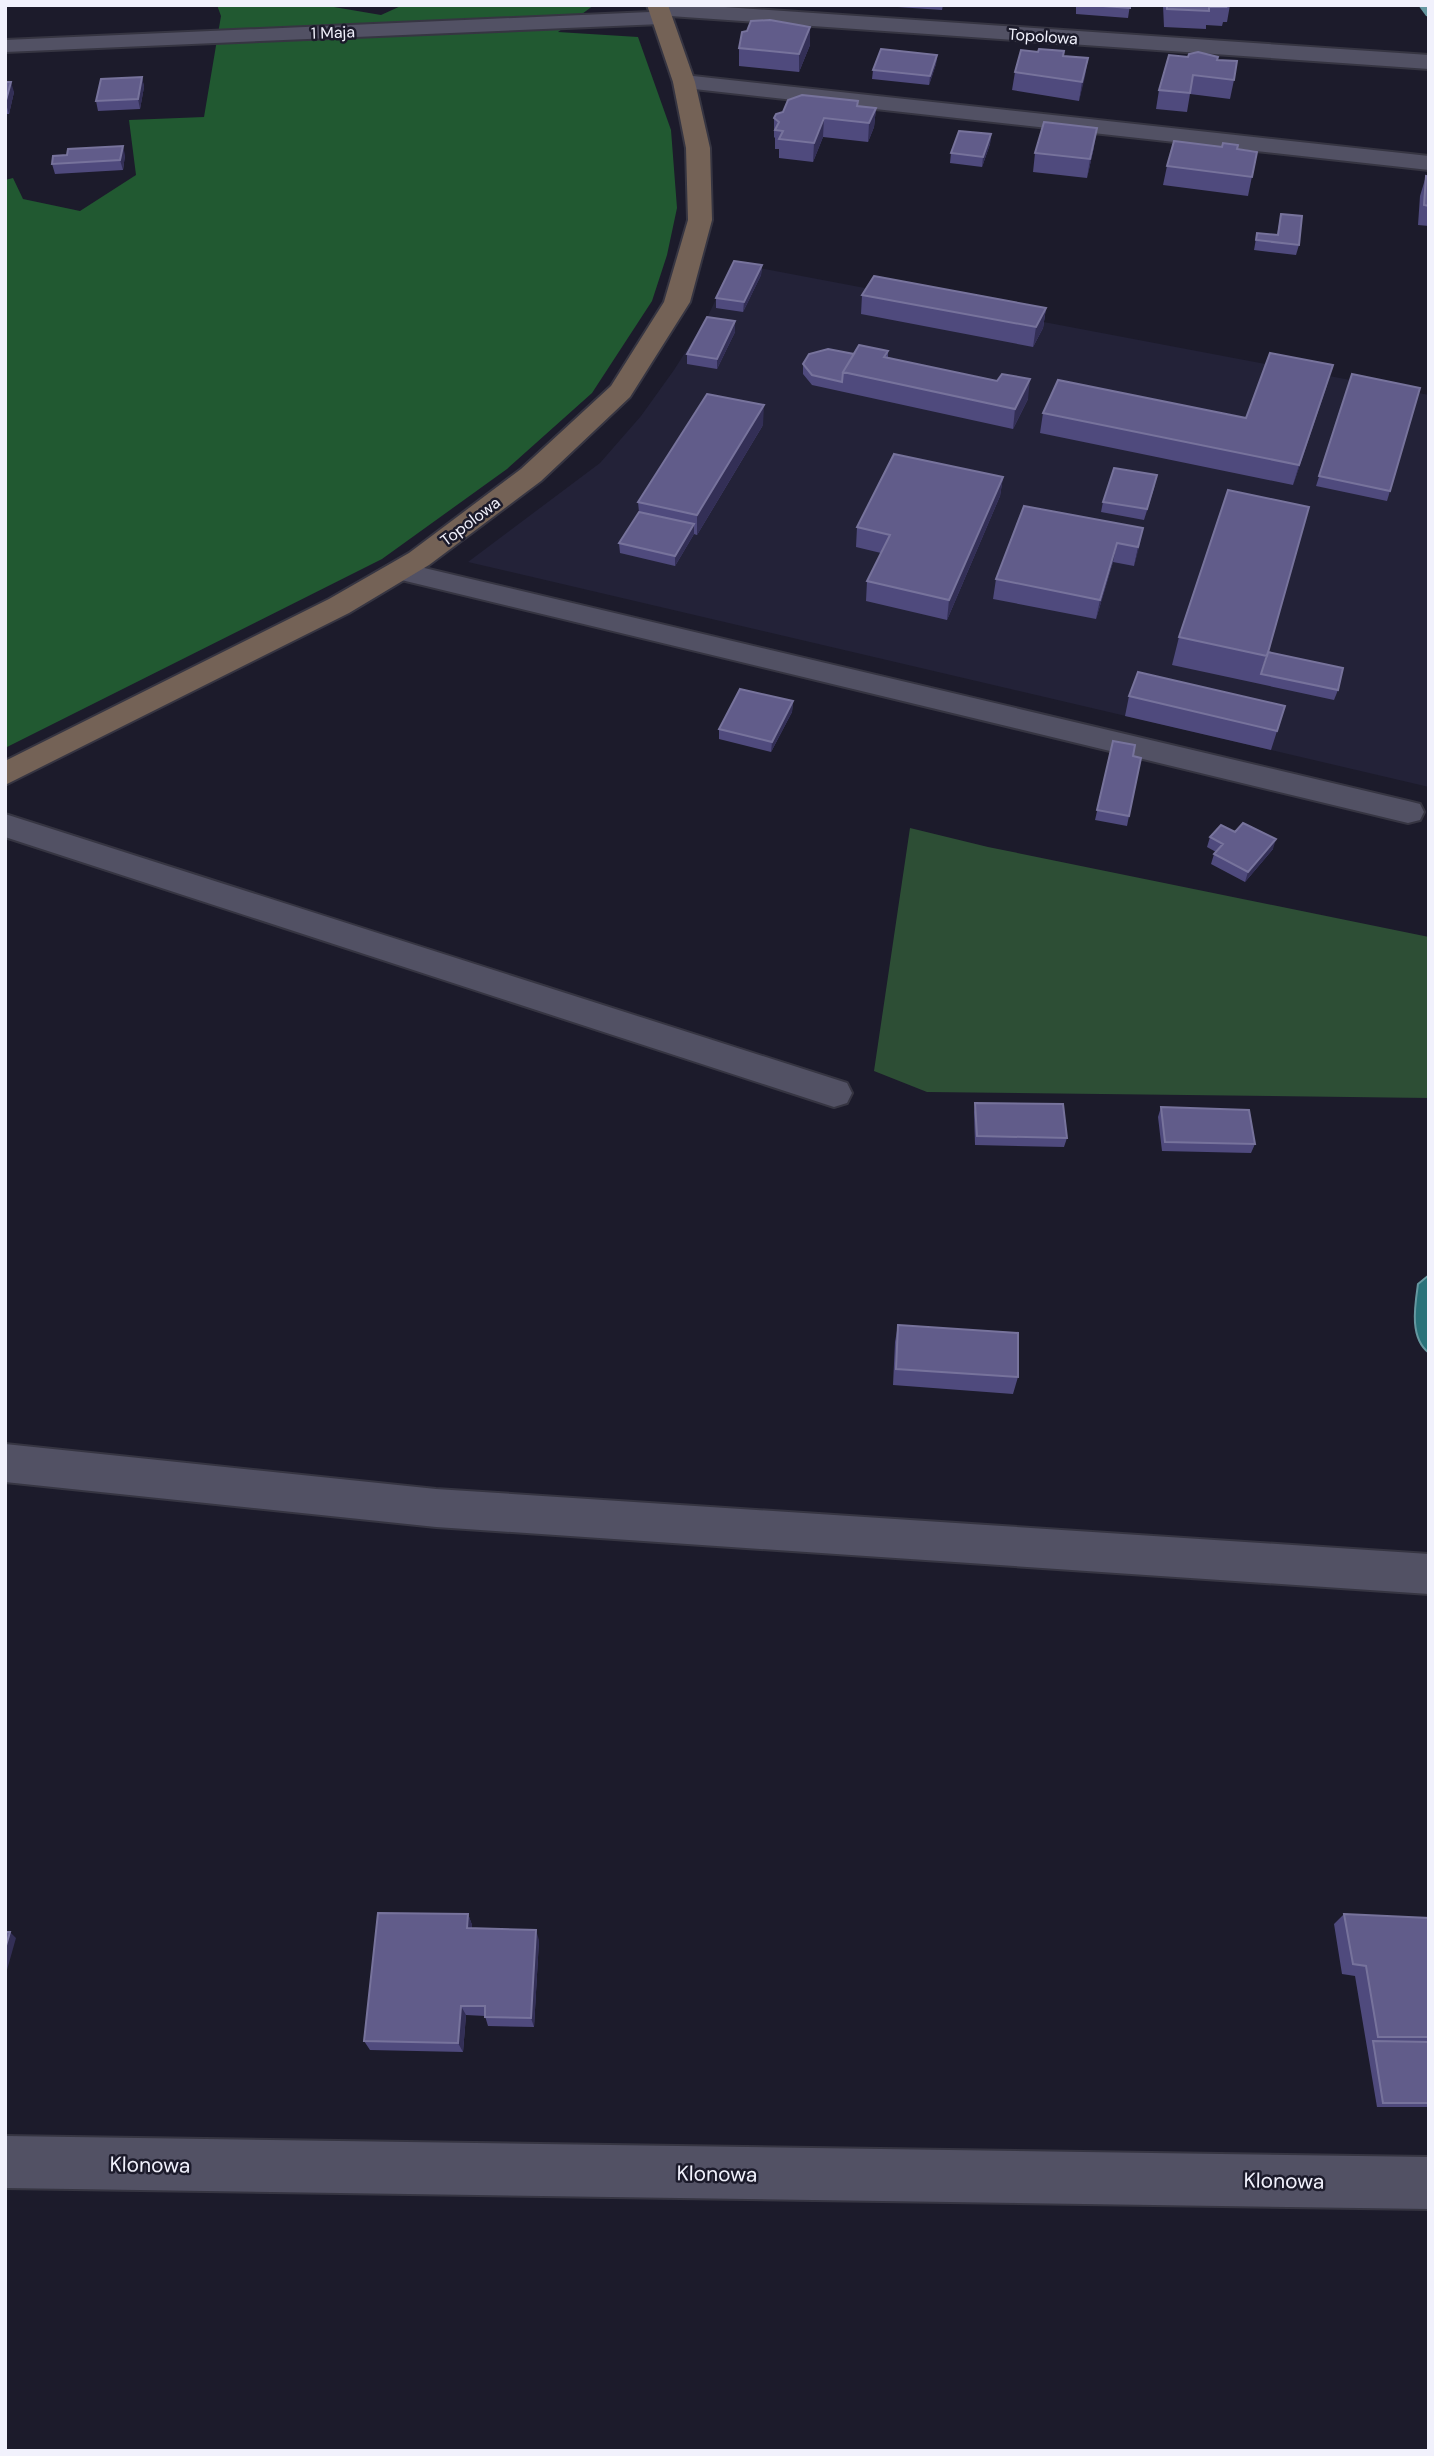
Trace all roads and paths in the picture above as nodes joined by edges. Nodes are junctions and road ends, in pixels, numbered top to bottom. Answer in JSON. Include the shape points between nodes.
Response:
{"nodes":[{"id":1,"x":659,"y":11,"type":"edge"},
{"id":2,"x":5,"y":46,"type":"edge"},
{"id":3,"x":1429,"y":62,"type":"edge"},
{"id":4,"x":684,"y":82,"type":"junction"},
{"id":5,"x":1429,"y":163,"type":"edge"},
{"id":6,"x":399,"y":571,"type":"junction"},
{"id":7,"x":5,"y":774,"type":"edge"},
{"id":8,"x":1408,"y":812,"type":"dead end"},
{"id":9,"x":5,"y":825,"type":"edge"},
{"id":10,"x":834,"y":1093,"type":"dead end"},
{"id":11,"x":5,"y":1463,"type":"edge"},
{"id":12,"x":1429,"y":1574,"type":"edge"},
{"id":13,"x":5,"y":2162,"type":"edge"},
{"id":14,"x":1429,"y":2183,"type":"edge"}],
"edges":[{"from":1,"to":2,"type":"street","name":"1 Maja"},
{"from":1,"to":3,"type":"street","name":"Topolowa"},
{"from":1,"to":4,"type":"street","name":"Topolowa"},
{"from":4,"to":5,"type":"street"},
{"from":4,"to":6,"type":"street","name":"Topolowa","via":[[698,148],[700,220],[677,302],[621,391],[531,475]]},
{"from":6,"to":7,"type":"street","name":"Topolowa","via":[[339,606]]},
{"from":6,"to":8,"type":"street"},
{"from":9,"to":10,"type":"street"},
{"from":11,"to":12,"type":"street","via":[[436,1508]]},
{"from":13,"to":14,"type":"street","name":"Klonowa"}]}
